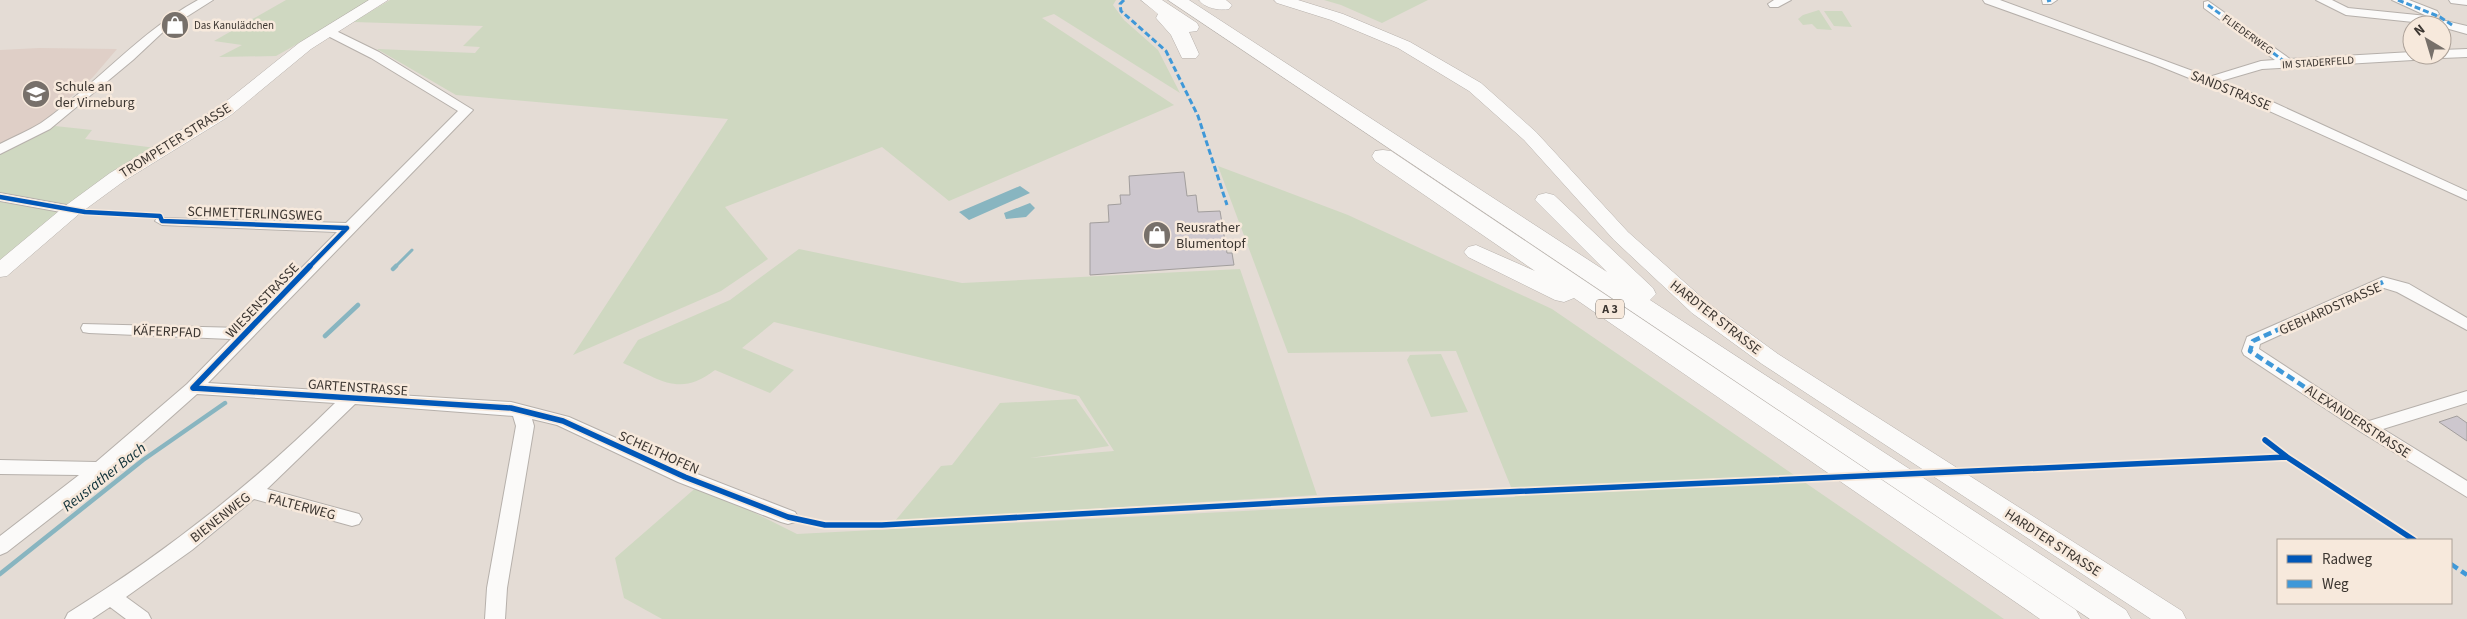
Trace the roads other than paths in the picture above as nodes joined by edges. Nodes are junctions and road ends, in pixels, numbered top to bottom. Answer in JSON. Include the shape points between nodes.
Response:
{"nodes":[{"id":1,"x":207,"y":0,"type":"edge"},
{"id":2,"x":380,"y":0,"type":"edge"},
{"id":3,"x":1282,"y":0,"type":"edge"},
{"id":4,"x":1989,"y":0,"type":"edge"},
{"id":5,"x":2322,"y":0,"type":"edge"},
{"id":6,"x":2398,"y":0,"type":"edge"},
{"id":7,"x":2455,"y":0,"type":"edge"},
{"id":8,"x":1160,"y":1,"type":"edge"},
{"id":9,"x":2467,"y":1,"type":"edge"},
{"id":10,"x":2208,"y":5,"type":"dead end"},
{"id":11,"x":2433,"y":15,"type":"edge"},
{"id":12,"x":2402,"y":16,"type":"edge"},
{"id":13,"x":2452,"y":25,"type":"edge"},
{"id":14,"x":2467,"y":30,"type":"edge"},
{"id":15,"x":328,"y":31,"type":"junction"},
{"id":16,"x":2467,"y":53,"type":"edge"},
{"id":17,"x":1189,"y":54,"type":"dead end"},
{"id":18,"x":2452,"y":54,"type":"edge"},
{"id":19,"x":2402,"y":57,"type":"edge"},
{"id":20,"x":2288,"y":64,"type":"junction"},
{"id":21,"x":2208,"y":81,"type":"junction"},
{"id":22,"x":0,"y":150,"type":"edge"},
{"id":23,"x":2467,"y":196,"type":"edge"},
{"id":24,"x":0,"y":197,"type":"edge"},
{"id":25,"x":1546,"y":200,"type":"dead end"},
{"id":26,"x":72,"y":210,"type":"junction"},
{"id":27,"x":162,"y":221,"type":"dead end"},
{"id":28,"x":348,"y":228,"type":"junction"},
{"id":29,"x":1476,"y":252,"type":"dead end"},
{"id":30,"x":0,"y":271,"type":"edge"},
{"id":31,"x":2467,"y":325,"type":"edge"},
{"id":32,"x":89,"y":328,"type":"dead end"},
{"id":33,"x":245,"y":334,"type":"junction"},
{"id":34,"x":1669,"y":349,"type":"junction"},
{"id":35,"x":2250,"y":350,"type":"joint"},
{"id":36,"x":1723,"y":361,"type":"junction"},
{"id":37,"x":193,"y":388,"type":"junction"},
{"id":38,"x":2467,"y":397,"type":"edge"},
{"id":39,"x":351,"y":398,"type":"junction"},
{"id":40,"x":521,"y":412,"type":"junction"},
{"id":41,"x":2367,"y":428,"type":"junction"},
{"id":42,"x":0,"y":467,"type":"edge"},
{"id":43,"x":100,"y":469,"type":"junction"},
{"id":44,"x":2467,"y":490,"type":"edge"},
{"id":45,"x":253,"y":492,"type":"junction"},
{"id":46,"x":788,"y":517,"type":"dead end"},
{"id":47,"x":352,"y":519,"type":"dead end"},
{"id":48,"x":0,"y":547,"type":"edge"},
{"id":49,"x":111,"y":597,"type":"junction"},
{"id":50,"x":74,"y":619,"type":"edge"},
{"id":51,"x":142,"y":619,"type":"edge"},
{"id":52,"x":495,"y":619,"type":"edge"},
{"id":53,"x":2065,"y":619,"type":"edge"},
{"id":54,"x":2115,"y":619,"type":"edge"},
{"id":55,"x":2172,"y":619,"type":"edge"}],
"edges":[{"from":1,"to":22,"type":"street","via":[[160,28],[46,126]]},
{"from":2,"to":15,"type":"main road","name":"TROMPETER STRASSE"},
{"from":3,"to":55,"type":"main road","name":"HARDTER STRASSE","via":[[1337,17],[1404,45],[1475,87],[1530,136],[1621,236],[1700,308],[1785,369]]},
{"from":4,"to":21,"type":"street","name":"SANDSTRASSE"},
{"from":5,"to":12,"type":"street","via":[[2354,12]]},
{"from":6,"to":11,"type":"street"},
{"from":7,"to":9,"type":"street"},
{"from":8,"to":17,"type":"highway","via":[[1157,12],[1180,33]]},
{"from":8,"to":34,"type":"highway","number":"A 3"},
{"from":8,"to":36,"type":"highway","number":"A 3"},
{"from":10,"to":20,"type":"street","name":"FLIEDERWEG"},
{"from":13,"to":14,"type":"street"},
{"from":15,"to":26,"type":"main road","name":"TROMPETER STRASSE","via":[[278,66],[225,110],[117,177]]},
{"from":15,"to":28,"type":"street","name":"WIESENSTRASSE","via":[[375,55],[466,110]]},
{"from":16,"to":18,"type":"street"},
{"from":19,"to":20,"type":"street","name":"IM STADERFELD"},
{"from":20,"to":21,"type":"street","name":"IM STADERFELD","via":[[2250,67]]},
{"from":21,"to":23,"type":"street","name":"SANDSTRASSE","via":[[2337,135]]},
{"from":24,"to":26,"type":"street"},
{"from":25,"to":36,"type":"highway","via":[[1635,287],[1706,338]]},
{"from":26,"to":30,"type":"main road","name":"TROMPETER STRASSE"},
{"from":27,"to":28,"type":"street","name":"SCHMETTERLINGSWEG"},
{"from":28,"to":33,"type":"street","name":"WIESENSTRASSE"},
{"from":29,"to":34,"type":"highway"},
{"from":31,"to":35,"type":"street","name":"GEBHARDSTRASSE","via":[[2403,288],[2383,282],[2253,342]]},
{"from":32,"to":33,"type":"street","name":"KÄFERPFAD"},
{"from":33,"to":37,"type":"street","name":"WIESENSTRASSE"},
{"from":34,"to":53,"type":"highway","number":"A 3"},
{"from":35,"to":41,"type":"street","name":"ALEXANDERSTRASSE"},
{"from":36,"to":54,"type":"highway","number":"A 3"},
{"from":37,"to":39,"type":"street","name":"GARTENSTRASSE"},
{"from":37,"to":43,"type":"street","name":"WIESENSTRASSE"},
{"from":38,"to":41,"type":"street"},
{"from":39,"to":40,"type":"street","name":"GARTENSTRASSE","via":[[511,408]]},
{"from":39,"to":45,"type":"street","name":"BIENENWEG","via":[[303,448]]},
{"from":40,"to":46,"type":"street","name":"SCHELTHOFEN","via":[[563,421],[685,477]]},
{"from":40,"to":52,"type":"street","via":[[525,426],[497,588]]},
{"from":41,"to":44,"type":"street","name":"ALEXANDERSTRASSE"},
{"from":42,"to":43,"type":"street"},
{"from":43,"to":48,"type":"street","name":"WIESENSTRASSE"},
{"from":45,"to":47,"type":"street","name":"FALTERWEG"},
{"from":45,"to":49,"type":"street","name":"BIENENWEG"},
{"from":49,"to":50,"type":"street","name":"BIENENWEG"},
{"from":49,"to":51,"type":"street"}]}
